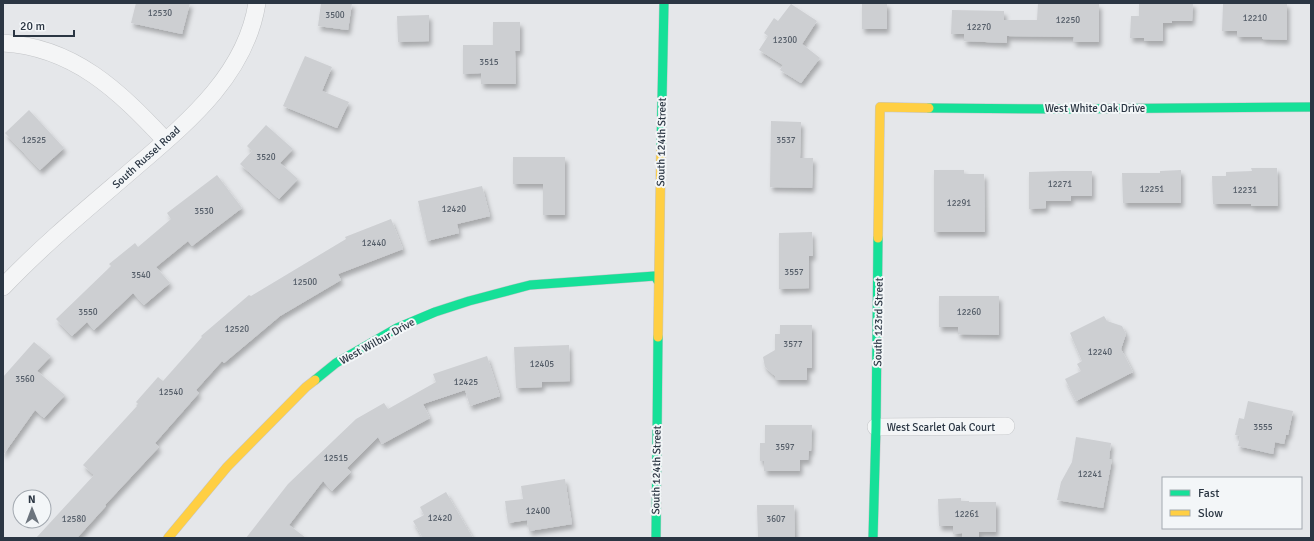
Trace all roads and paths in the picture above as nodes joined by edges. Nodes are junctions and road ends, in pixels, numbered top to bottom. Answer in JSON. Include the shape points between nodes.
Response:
{"nodes":[{"id":1,"x":257,"y":3,"type":"edge"},
{"id":2,"x":664,"y":3,"type":"edge"},
{"id":3,"x":3,"y":42,"type":"edge"},
{"id":4,"x":880,"y":107,"type":"joint"},
{"id":5,"x":1311,"y":107,"type":"edge"},
{"id":6,"x":165,"y":140,"type":"junction"},
{"id":7,"x":656,"y":279,"type":"junction"},
{"id":8,"x":3,"y":287,"type":"edge"},
{"id":9,"x":1006,"y":426,"type":"dead end"},
{"id":10,"x":876,"y":427,"type":"junction"},
{"id":11,"x":168,"y":538,"type":"edge"},
{"id":12,"x":656,"y":538,"type":"edge"},
{"id":13,"x":873,"y":538,"type":"edge"}],
"edges":[{"from":1,"to":6,"type":"street","name":"South Russel Road","via":[[250,31],[225,79],[206,103]]},
{"from":2,"to":7,"type":"street","name":"South 124th Street"},
{"from":3,"to":6,"type":"street","via":[[45,50],[72,60],[104,81],[134,107]]},
{"from":4,"to":5,"type":"street","name":"West White Oak Drive"},
{"from":4,"to":10,"type":"street","name":"South 123rd Street"},
{"from":6,"to":8,"type":"street","name":"South Russel Road","via":[[50,241]]},
{"from":7,"to":11,"type":"street","name":"West Wilbur Drive","via":[[600,279],[530,285],[469,300],[397,328],[336,363],[306,387],[227,467]]},
{"from":7,"to":12,"type":"street","name":"South 124th Street"},
{"from":9,"to":10,"type":"street","name":"West Scarlet Oak Court"},
{"from":10,"to":13,"type":"street","name":"South 123rd Street"}]}
